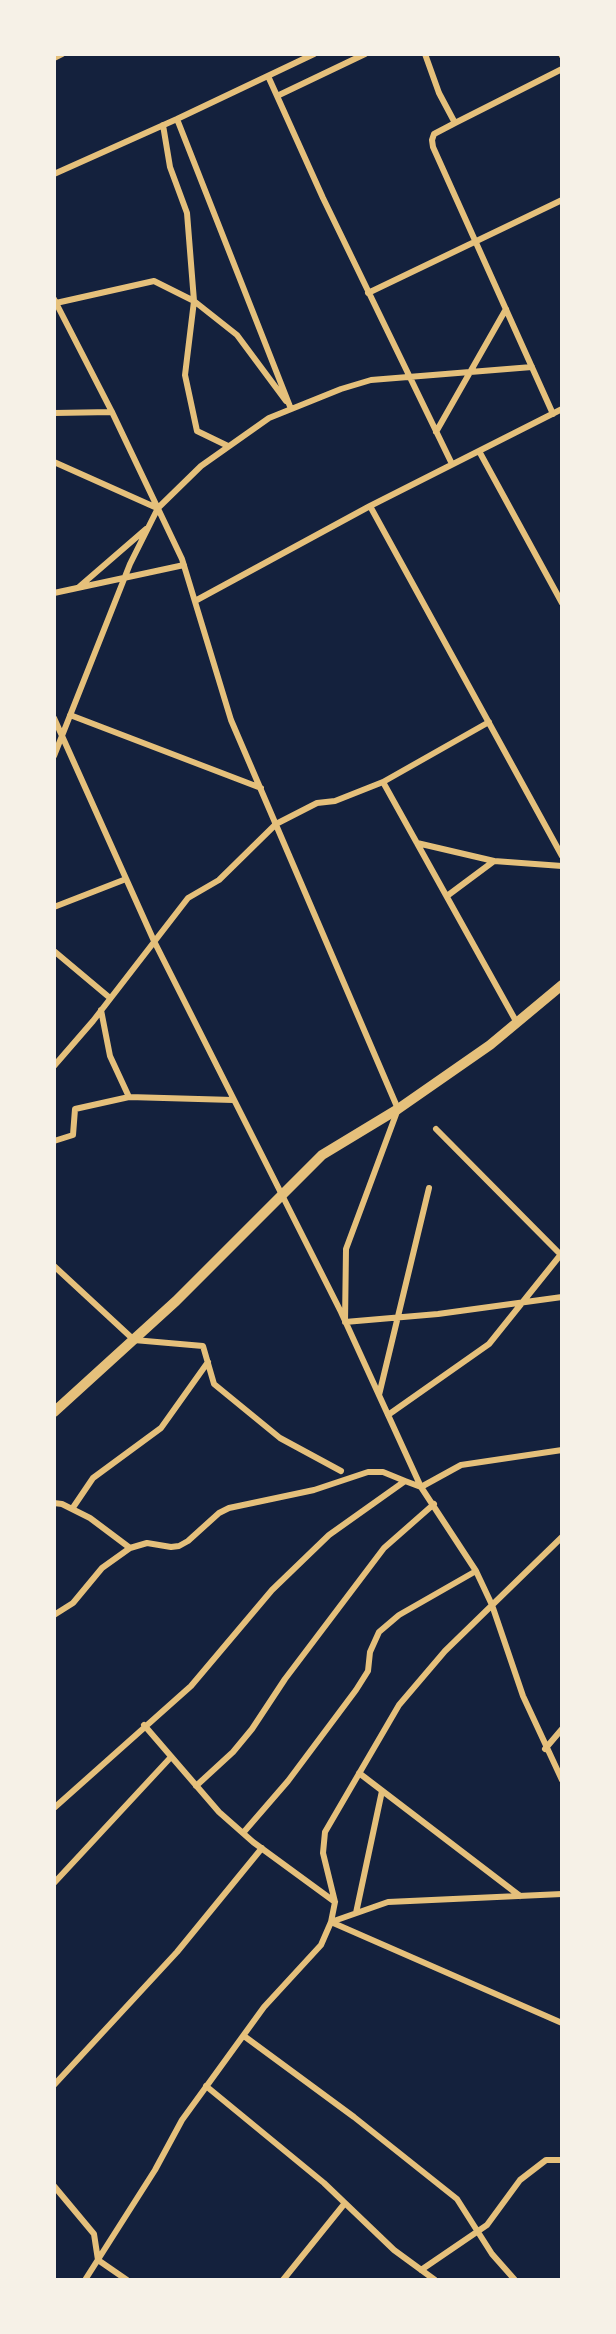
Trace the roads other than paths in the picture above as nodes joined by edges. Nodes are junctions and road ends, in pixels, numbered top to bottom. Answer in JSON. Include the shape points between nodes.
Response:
{"nodes":[{"id":1,"x":63,"y":54,"type":"edge"},
{"id":2,"x":314,"y":54,"type":"edge"},
{"id":3,"x":365,"y":54,"type":"edge"},
{"id":4,"x":425,"y":54,"type":"edge"},
{"id":5,"x":54,"y":58,"type":"edge"},
{"id":6,"x":562,"y":69,"type":"edge"},
{"id":7,"x":268,"y":76,"type":"junction"},
{"id":8,"x":277,"y":96,"type":"junction"},
{"id":9,"x":177,"y":119,"type":"junction"},
{"id":10,"x":455,"y":123,"type":"junction"},
{"id":11,"x":163,"y":125,"type":"junction"},
{"id":12,"x":54,"y":174,"type":"edge"},
{"id":13,"x":562,"y":200,"type":"edge"},
{"id":14,"x":475,"y":241,"type":"junction"},
{"id":15,"x":368,"y":292,"type":"junction"},
{"id":16,"x":55,"y":301,"type":"edge"},
{"id":17,"x":194,"y":301,"type":"junction"},
{"id":18,"x":506,"y":309,"type":"junction"},
{"id":19,"x":532,"y":367,"type":"junction"},
{"id":20,"x":408,"y":377,"type":"junction"},
{"id":21,"x":291,"y":409,"type":"junction"},
{"id":22,"x":562,"y":409,"type":"edge"},
{"id":23,"x":112,"y":412,"type":"junction"},
{"id":24,"x":54,"y":413,"type":"edge"},
{"id":25,"x":553,"y":414,"type":"junction"},
{"id":26,"x":436,"y":432,"type":"junction"},
{"id":27,"x":228,"y":446,"type":"junction"},
{"id":28,"x":479,"y":451,"type":"junction"},
{"id":29,"x":54,"y":462,"type":"edge"},
{"id":30,"x":452,"y":464,"type":"junction"},
{"id":31,"x":370,"y":506,"type":"junction"},
{"id":32,"x":158,"y":508,"type":"junction"},
{"id":33,"x":149,"y":527,"type":"junction"},
{"id":34,"x":183,"y":565,"type":"junction"},
{"id":35,"x":124,"y":578,"type":"junction"},
{"id":36,"x":78,"y":588,"type":"junction"},
{"id":37,"x":54,"y":593,"type":"edge"},
{"id":38,"x":195,"y":601,"type":"junction"},
{"id":39,"x":562,"y":603,"type":"edge"},
{"id":40,"x":70,"y":715,"type":"junction"},
{"id":41,"x":54,"y":718,"type":"edge"},
{"id":42,"x":489,"y":722,"type":"junction"},
{"id":43,"x":63,"y":737,"type":"junction"},
{"id":44,"x":54,"y":756,"type":"edge"},
{"id":45,"x":383,"y":782,"type":"junction"},
{"id":46,"x":261,"y":788,"type":"junction"},
{"id":47,"x":276,"y":824,"type":"junction"},
{"id":48,"x":417,"y":843,"type":"junction"},
{"id":49,"x":562,"y":856,"type":"edge"},
{"id":50,"x":494,"y":861,"type":"junction"},
{"id":51,"x":562,"y":866,"type":"edge"},
{"id":52,"x":126,"y":879,"type":"junction"},
{"id":53,"x":447,"y":896,"type":"junction"},
{"id":54,"x":54,"y":907,"type":"edge"},
{"id":55,"x":154,"y":941,"type":"junction"},
{"id":56,"x":54,"y":951,"type":"edge"},
{"id":57,"x":562,"y":985,"type":"edge"},
{"id":58,"x":110,"y":998,"type":"junction"},
{"id":59,"x":101,"y":1010,"type":"junction"},
{"id":60,"x":518,"y":1023,"type":"junction"},
{"id":61,"x":54,"y":1066,"type":"edge"},
{"id":62,"x":129,"y":1097,"type":"junction"},
{"id":63,"x":233,"y":1100,"type":"junction"},
{"id":64,"x":398,"y":1109,"type":"junction"},
{"id":65,"x":436,"y":1129,"type":"dead end"},
{"id":66,"x":54,"y":1141,"type":"edge"},
{"id":67,"x":429,"y":1188,"type":"dead end"},
{"id":68,"x":281,"y":1196,"type":"junction"},
{"id":69,"x":562,"y":1255,"type":"edge"},
{"id":70,"x":54,"y":1266,"type":"edge"},
{"id":71,"x":562,"y":1297,"type":"edge"},
{"id":72,"x":522,"y":1302,"type":"junction"},
{"id":73,"x":398,"y":1318,"type":"junction"},
{"id":74,"x":345,"y":1322,"type":"junction"},
{"id":75,"x":134,"y":1340,"type":"junction"},
{"id":76,"x":208,"y":1362,"type":"junction"},
{"id":77,"x":379,"y":1396,"type":"junction"},
{"id":78,"x":54,"y":1412,"type":"edge"},
{"id":79,"x":388,"y":1415,"type":"junction"},
{"id":80,"x":562,"y":1450,"type":"edge"},
{"id":81,"x":341,"y":1471,"type":"dead end"},
{"id":82,"x":405,"y":1481,"type":"junction"},
{"id":83,"x":421,"y":1487,"type":"junction"},
{"id":84,"x":54,"y":1503,"type":"edge"},
{"id":85,"x":434,"y":1504,"type":"junction"},
{"id":86,"x":72,"y":1509,"type":"junction"},
{"id":87,"x":562,"y":1537,"type":"edge"},
{"id":88,"x":130,"y":1548,"type":"junction"},
{"id":89,"x":476,"y":1571,"type":"junction"},
{"id":90,"x":492,"y":1605,"type":"junction"},
{"id":91,"x":54,"y":1615,"type":"edge"},
{"id":92,"x":144,"y":1725,"type":"junction"},
{"id":93,"x":562,"y":1729,"type":"edge"},
{"id":94,"x":546,"y":1748,"type":"junction"},
{"id":95,"x":171,"y":1757,"type":"junction"},
{"id":96,"x":359,"y":1773,"type":"junction"},
{"id":97,"x":562,"y":1780,"type":"edge"},
{"id":98,"x":196,"y":1786,"type":"junction"},
{"id":99,"x":382,"y":1791,"type":"junction"},
{"id":100,"x":54,"y":1808,"type":"edge"},
{"id":101,"x":243,"y":1833,"type":"junction"},
{"id":102,"x":262,"y":1848,"type":"junction"},
{"id":103,"x":54,"y":1882,"type":"edge"},
{"id":104,"x":562,"y":1894,"type":"edge"},
{"id":105,"x":520,"y":1896,"type":"junction"},
{"id":106,"x":335,"y":1902,"type":"junction"},
{"id":107,"x":356,"y":1913,"type":"junction"},
{"id":108,"x":331,"y":1922,"type":"junction"},
{"id":109,"x":562,"y":2023,"type":"edge"},
{"id":110,"x":244,"y":2036,"type":"junction"},
{"id":111,"x":54,"y":2085,"type":"edge"},
{"id":112,"x":206,"y":2086,"type":"junction"},
{"id":113,"x":562,"y":2160,"type":"edge"},
{"id":114,"x":54,"y":2186,"type":"edge"},
{"id":115,"x":345,"y":2203,"type":"junction"},
{"id":116,"x":478,"y":2232,"type":"junction"},
{"id":117,"x":98,"y":2260,"type":"junction"},
{"id":118,"x":421,"y":2270,"type":"junction"},
{"id":119,"x":85,"y":2280,"type":"edge"},
{"id":120,"x":127,"y":2280,"type":"edge"},
{"id":121,"x":283,"y":2280,"type":"edge"},
{"id":122,"x":435,"y":2280,"type":"edge"},
{"id":123,"x":515,"y":2280,"type":"edge"}],
"edges":[{"from":1,"to":5,"type":"street"},
{"from":2,"to":7,"type":"street"},
{"from":3,"to":8,"type":"street"},
{"from":4,"to":10,"type":"street"},
{"from":6,"to":10,"type":"street"},
{"from":7,"to":8,"type":"street"},
{"from":7,"to":9,"type":"street"},
{"from":8,"to":15,"type":"street"},
{"from":9,"to":11,"type":"street"},
{"from":9,"to":21,"type":"street"},
{"from":10,"to":14,"type":"street","via":[[434,134],[433,147]]},
{"from":11,"to":12,"type":"street"},
{"from":11,"to":17,"type":"street","via":[[170,167],[187,213]]},
{"from":13,"to":14,"type":"street"},
{"from":14,"to":15,"type":"street"},
{"from":14,"to":18,"type":"street"},
{"from":15,"to":20,"type":"street"},
{"from":16,"to":17,"type":"street","via":[[154,281]]},
{"from":16,"to":23,"type":"street"},
{"from":17,"to":21,"type":"street","via":[[237,335]]},
{"from":17,"to":27,"type":"street","via":[[185,375],[197,431]]},
{"from":18,"to":19,"type":"street"},
{"from":18,"to":26,"type":"street"},
{"from":19,"to":20,"type":"street"},
{"from":19,"to":25,"type":"street"},
{"from":20,"to":21,"type":"street","via":[[371,380]]},
{"from":20,"to":26,"type":"street"},
{"from":21,"to":27,"type":"street","via":[[269,418]]},
{"from":22,"to":25,"type":"street"},
{"from":23,"to":24,"type":"street"},
{"from":23,"to":32,"type":"street"},
{"from":25,"to":28,"type":"street"},
{"from":26,"to":30,"type":"street"},
{"from":27,"to":32,"type":"street"},
{"from":28,"to":30,"type":"street"},
{"from":28,"to":39,"type":"street"},
{"from":29,"to":32,"type":"street"},
{"from":30,"to":31,"type":"street"},
{"from":31,"to":38,"type":"street"},
{"from":31,"to":42,"type":"street"},
{"from":32,"to":33,"type":"street"},
{"from":32,"to":34,"type":"street"},
{"from":33,"to":35,"type":"street"},
{"from":33,"to":36,"type":"street"},
{"from":34,"to":35,"type":"street"},
{"from":34,"to":38,"type":"street"},
{"from":35,"to":36,"type":"street"},
{"from":35,"to":40,"type":"street"},
{"from":36,"to":37,"type":"street"},
{"from":38,"to":46,"type":"street","via":[[231,720]]},
{"from":40,"to":43,"type":"street"},
{"from":40,"to":46,"type":"street"},
{"from":41,"to":43,"type":"street"},
{"from":42,"to":45,"type":"street"},
{"from":42,"to":49,"type":"street"},
{"from":43,"to":44,"type":"street"},
{"from":43,"to":52,"type":"street"},
{"from":45,"to":47,"type":"street","via":[[334,801],[317,803]]},
{"from":45,"to":48,"type":"street"},
{"from":46,"to":47,"type":"street"},
{"from":47,"to":55,"type":"street","via":[[219,880],[188,898]]},
{"from":47,"to":64,"type":"street"},
{"from":48,"to":50,"type":"street"},
{"from":48,"to":53,"type":"street"},
{"from":50,"to":51,"type":"street"},
{"from":50,"to":53,"type":"street"},
{"from":52,"to":54,"type":"street"},
{"from":52,"to":55,"type":"street"},
{"from":53,"to":60,"type":"street"},
{"from":55,"to":58,"type":"street"},
{"from":55,"to":63,"type":"street"},
{"from":56,"to":58,"type":"street"},
{"from":57,"to":60,"type":"street"},
{"from":58,"to":59,"type":"street"},
{"from":59,"to":61,"type":"street"},
{"from":59,"to":62,"type":"street","via":[[110,1056]]},
{"from":60,"to":64,"type":"street"},
{"from":62,"to":63,"type":"street"},
{"from":62,"to":66,"type":"street","via":[[75,1109],[73,1136]]},
{"from":63,"to":68,"type":"street"},
{"from":64,"to":68,"type":"street","via":[[322,1155]]},
{"from":64,"to":74,"type":"street","via":[[346,1249]]},
{"from":65,"to":69,"type":"street"},
{"from":67,"to":73,"type":"street"},
{"from":68,"to":74,"type":"street"},
{"from":68,"to":75,"type":"street"},
{"from":69,"to":72,"type":"street"},
{"from":70,"to":75,"type":"street"},
{"from":71,"to":72,"type":"street"},
{"from":72,"to":73,"type":"street"},
{"from":72,"to":79,"type":"street","via":[[489,1344]]},
{"from":73,"to":74,"type":"street"},
{"from":73,"to":77,"type":"street"},
{"from":74,"to":77,"type":"street"},
{"from":75,"to":76,"type":"street","via":[[203,1346]]},
{"from":75,"to":78,"type":"street"},
{"from":76,"to":81,"type":"street","via":[[214,1384],[280,1438]]},
{"from":76,"to":86,"type":"street","via":[[161,1428],[93,1478]]},
{"from":77,"to":79,"type":"street"},
{"from":79,"to":83,"type":"street"},
{"from":80,"to":83,"type":"street","via":[[461,1465]]},
{"from":82,"to":83,"type":"street"},
{"from":82,"to":88,"type":"street","via":[[383,1472],[368,1472],[314,1490],[229,1508],[179,1546],[147,1543]]},
{"from":82,"to":92,"type":"street","via":[[329,1535],[272,1590],[191,1686]]},
{"from":83,"to":85,"type":"street"},
{"from":84,"to":86,"type":"street"},
{"from":85,"to":89,"type":"street"},
{"from":85,"to":98,"type":"street","via":[[384,1548],[252,1729]]},
{"from":86,"to":88,"type":"street"},
{"from":87,"to":90,"type":"street"},
{"from":88,"to":91,"type":"street","via":[[102,1568],[73,1603]]},
{"from":89,"to":90,"type":"street"},
{"from":89,"to":101,"type":"street","via":[[415,1605],[379,1632],[370,1652],[368,1671],[356,1690],[288,1781]]},
{"from":90,"to":94,"type":"street","via":[[523,1696]]},
{"from":90,"to":96,"type":"street","via":[[399,1706]]},
{"from":92,"to":95,"type":"street"},
{"from":92,"to":100,"type":"street"},
{"from":93,"to":94,"type":"street"},
{"from":94,"to":97,"type":"street"},
{"from":95,"to":98,"type":"street"},
{"from":95,"to":103,"type":"street"},
{"from":96,"to":99,"type":"street"},
{"from":96,"to":106,"type":"street","via":[[322,1842]]},
{"from":98,"to":101,"type":"street"},
{"from":99,"to":105,"type":"street"},
{"from":99,"to":107,"type":"street"},
{"from":101,"to":102,"type":"street"},
{"from":102,"to":106,"type":"street"},
{"from":102,"to":111,"type":"street","via":[[177,1952]]},
{"from":104,"to":105,"type":"street"},
{"from":105,"to":107,"type":"street","via":[[387,1902]]},
{"from":106,"to":108,"type":"street"},
{"from":107,"to":108,"type":"street"},
{"from":108,"to":109,"type":"street"},
{"from":108,"to":110,"type":"street","via":[[321,1945],[264,2007]]},
{"from":110,"to":112,"type":"street"},
{"from":110,"to":116,"type":"street","via":[[457,2199]]},
{"from":112,"to":115,"type":"street"},
{"from":112,"to":117,"type":"street"},
{"from":113,"to":116,"type":"street","via":[[546,2160],[520,2180]]},
{"from":114,"to":117,"type":"street","via":[[94,2234]]},
{"from":115,"to":118,"type":"street"},
{"from":115,"to":121,"type":"street"},
{"from":116,"to":118,"type":"street"},
{"from":116,"to":123,"type":"street"},
{"from":117,"to":119,"type":"street"},
{"from":117,"to":120,"type":"street"},
{"from":118,"to":122,"type":"street"}]}
